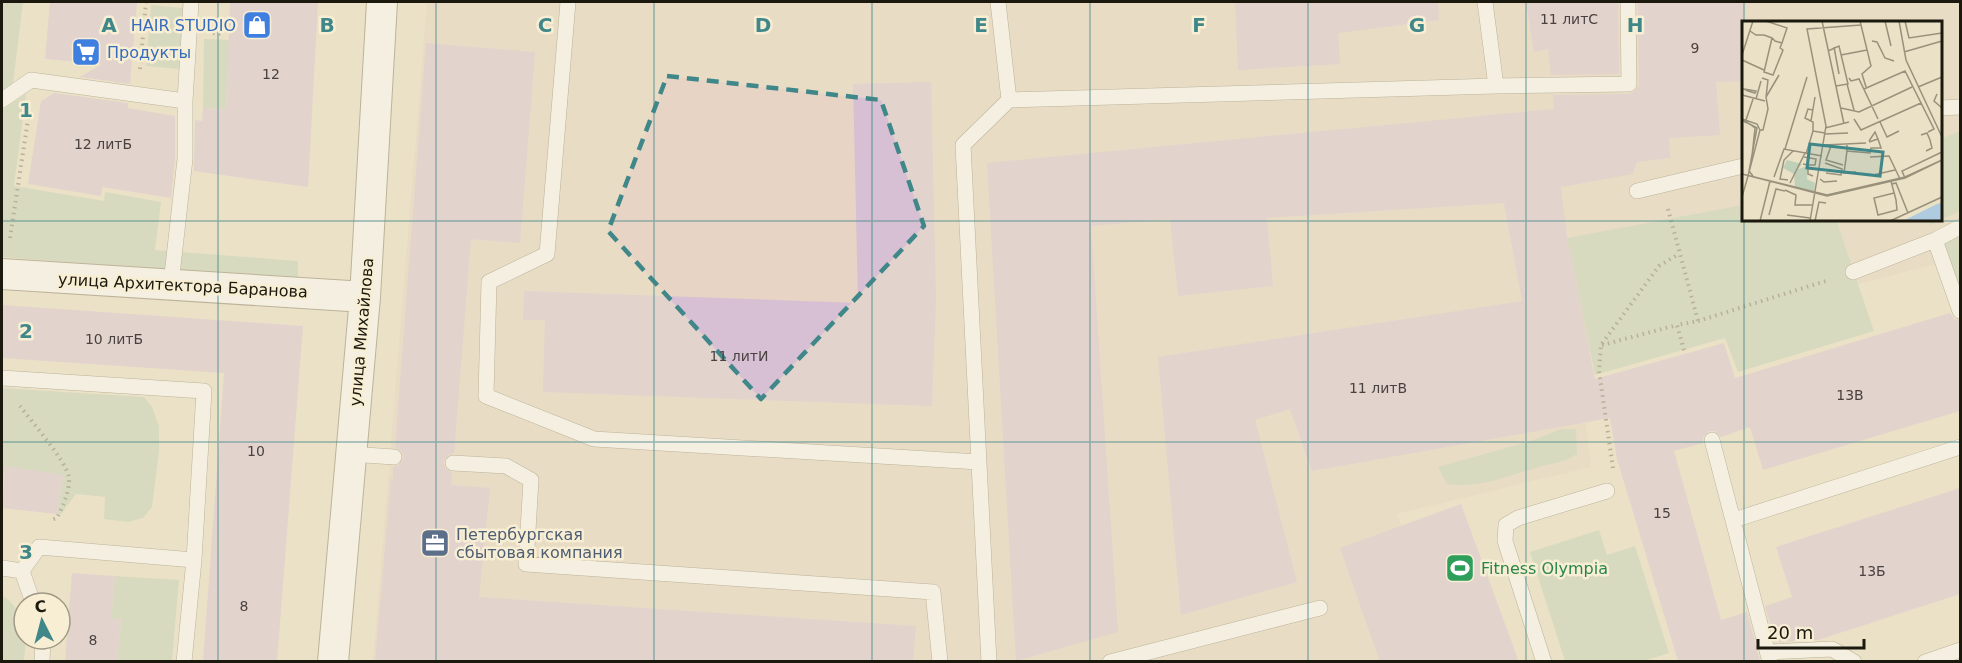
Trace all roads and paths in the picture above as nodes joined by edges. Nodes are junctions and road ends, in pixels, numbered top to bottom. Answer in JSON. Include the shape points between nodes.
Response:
{"nodes":[{"id":1,"x":146,"y":2,"type":"edge"},
{"id":2,"x":191,"y":2,"type":"edge"},
{"id":3,"x":382,"y":2,"type":"edge"},
{"id":4,"x":568,"y":2,"type":"edge"},
{"id":5,"x":998,"y":2,"type":"edge"},
{"id":6,"x":1485,"y":2,"type":"edge"},
{"id":7,"x":1628,"y":2,"type":"edge"},
{"id":8,"x":31,"y":80,"type":"junction"},
{"id":9,"x":1496,"y":86,"type":"junction"},
{"id":10,"x":137,"y":94,"type":"junction"},
{"id":11,"x":2,"y":100,"type":"edge"},
{"id":12,"x":185,"y":100,"type":"junction"},
{"id":13,"x":1009,"y":100,"type":"junction"},
{"id":14,"x":1960,"y":107,"type":"edge"},
{"id":15,"x":1941,"y":108,"type":"edge"},
{"id":16,"x":1742,"y":166,"type":"edge"},
{"id":17,"x":1661,"y":184,"type":"junction"},
{"id":18,"x":1637,"y":190,"type":"dead end"},
{"id":19,"x":1960,"y":227,"type":"edge"},
{"id":20,"x":10,"y":238,"type":"dead end"},
{"id":21,"x":1935,"y":240,"type":"junction"},
{"id":22,"x":1679,"y":254,"type":"junction"},
{"id":23,"x":1853,"y":272,"type":"joint"},
{"id":24,"x":2,"y":274,"type":"edge"},
{"id":25,"x":171,"y":284,"type":"junction"},
{"id":26,"x":365,"y":297,"type":"junction"},
{"id":27,"x":1960,"y":310,"type":"edge"},
{"id":28,"x":1698,"y":321,"type":"junction"},
{"id":29,"x":1677,"y":325,"type":"junction"},
{"id":30,"x":1601,"y":345,"type":"junction"},
{"id":31,"x":1686,"y":354,"type":"dead end"},
{"id":32,"x":2,"y":378,"type":"edge"},
{"id":33,"x":15,"y":400,"type":"dead end"},
{"id":34,"x":1712,"y":440,"type":"dead end"},
{"id":35,"x":1960,"y":447,"type":"edge"},
{"id":36,"x":350,"y":454,"type":"junction"},
{"id":37,"x":394,"y":457,"type":"dead end"},
{"id":38,"x":1612,"y":461,"type":"dead end"},
{"id":39,"x":979,"y":462,"type":"junction"},
{"id":40,"x":453,"y":463,"type":"dead end"},
{"id":41,"x":1607,"y":491,"type":"dead end"},
{"id":42,"x":1734,"y":520,"type":"junction"},
{"id":43,"x":47,"y":522,"type":"dead end"},
{"id":44,"x":194,"y":560,"type":"junction"},
{"id":45,"x":2,"y":568,"type":"edge"},
{"id":46,"x":22,"y":571,"type":"junction"},
{"id":47,"x":29,"y":591,"type":"edge"},
{"id":48,"x":1320,"y":608,"type":"dead end"},
{"id":49,"x":1960,"y":650,"type":"edge"},
{"id":50,"x":1769,"y":657,"type":"edge"},
{"id":51,"x":184,"y":662,"type":"edge"},
{"id":52,"x":333,"y":662,"type":"edge"},
{"id":53,"x":940,"y":662,"type":"edge"},
{"id":54,"x":989,"y":662,"type":"edge"},
{"id":55,"x":1110,"y":662,"type":"edge"},
{"id":56,"x":1544,"y":662,"type":"edge"},
{"id":57,"x":1854,"y":662,"type":"edge"},
{"id":58,"x":1925,"y":662,"type":"edge"}],
"edges":[{"from":1,"to":10,"type":"path"},
{"from":2,"to":12,"type":"lane"},
{"from":3,"to":26,"type":"street","name":"улица Михайлова"},
{"from":4,"to":39,"type":"lane","via":[[547,254],[489,282],[486,396],[594,439]]},
{"from":5,"to":13,"type":"lane"},
{"from":6,"to":9,"type":"lane"},
{"from":7,"to":9,"type":"lane","via":[[1629,84]]},
{"from":8,"to":10,"type":"lane"},
{"from":8,"to":11,"type":"lane"},
{"from":8,"to":20,"type":"path"},
{"from":9,"to":13,"type":"lane"},
{"from":10,"to":12,"type":"lane"},
{"from":12,"to":25,"type":"lane","via":[[185,159]]},
{"from":13,"to":39,"type":"lane","via":[[963,145]]},
{"from":14,"to":15,"type":"lane"},
{"from":16,"to":17,"type":"lane"},
{"from":17,"to":18,"type":"lane"},
{"from":17,"to":22,"type":"path"},
{"from":19,"to":21,"type":"lane"},
{"from":21,"to":23,"type":"lane"},
{"from":21,"to":27,"type":"lane"},
{"from":22,"to":28,"type":"path"},
{"from":22,"to":30,"type":"path","via":[[1659,266]]},
{"from":23,"to":28,"type":"path"},
{"from":24,"to":25,"type":"street","name":"улица Архитектора Баранова"},
{"from":25,"to":26,"type":"street","name":"улица Архитектора Баранова"},
{"from":26,"to":36,"type":"street","name":"улица Михайлова"},
{"from":28,"to":29,"type":"path"},
{"from":29,"to":30,"type":"path"},
{"from":29,"to":31,"type":"path"},
{"from":30,"to":38,"type":"path","via":[[1599,371]]},
{"from":32,"to":44,"type":"lane","via":[[204,392]]},
{"from":33,"to":43,"type":"path","via":[[69,476],[62,508],[57,518]]},
{"from":34,"to":42,"type":"lane"},
{"from":35,"to":42,"type":"lane"},
{"from":36,"to":37,"type":"lane"},
{"from":36,"to":52,"type":"street","name":"улица Михайлова"},
{"from":39,"to":54,"type":"lane"},
{"from":40,"to":53,"type":"lane","via":[[506,466],[531,480],[526,564],[933,592]]},
{"from":41,"to":56,"type":"lane","via":[[1506,525],[1505,541]]},
{"from":42,"to":50,"type":"lane"},
{"from":44,"to":46,"type":"lane","via":[[39,547]]},
{"from":44,"to":51,"type":"lane"},
{"from":45,"to":46,"type":"lane"},
{"from":46,"to":47,"type":"lane"},
{"from":48,"to":55,"type":"lane"},
{"from":49,"to":58,"type":"lane"},
{"from":50,"to":57,"type":"lane","via":[[1832,649]]}]}
